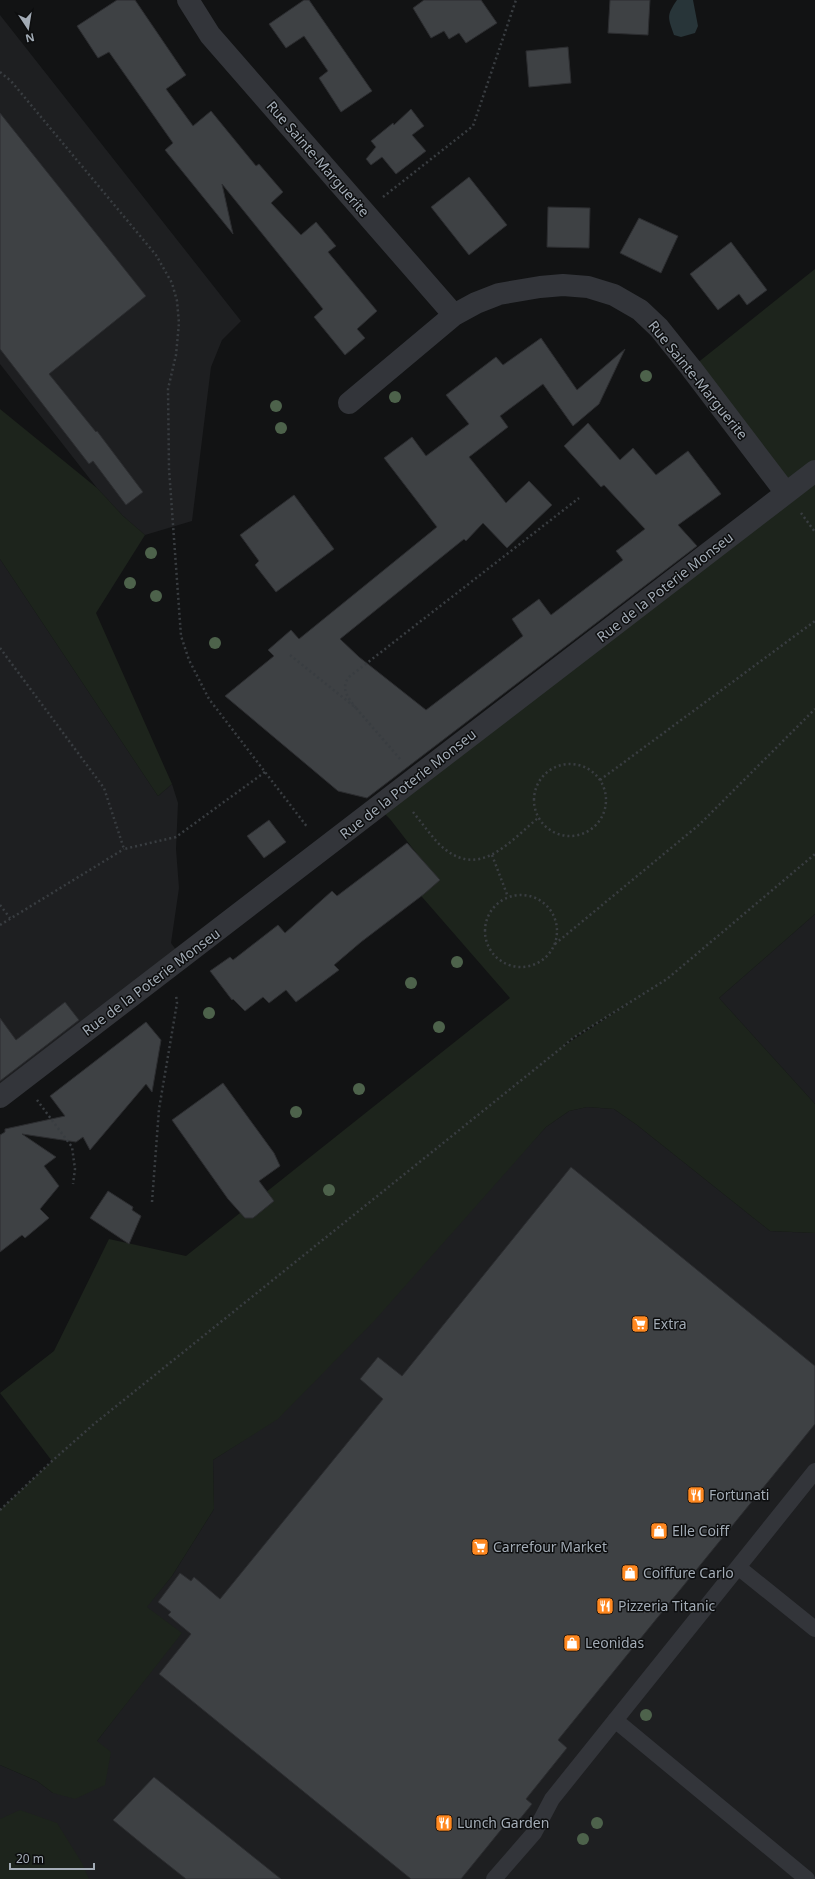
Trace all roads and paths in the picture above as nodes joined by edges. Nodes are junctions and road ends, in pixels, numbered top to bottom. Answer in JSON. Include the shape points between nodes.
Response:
{"nodes":[{"id":1,"x":188,"y":0,"type":"edge"},
{"id":2,"x":516,"y":0,"type":"edge"},
{"id":3,"x":0,"y":72,"type":"edge"},
{"id":4,"x":364,"y":212,"type":"junction"},
{"id":5,"x":454,"y":315,"type":"junction"},
{"id":6,"x":349,"y":403,"type":"dead end"},
{"id":7,"x":815,"y":471,"type":"edge"},
{"id":8,"x":786,"y":493,"type":"junction"},
{"id":9,"x":578,"y":498,"type":"dead end"},
{"id":10,"x":815,"y":621,"type":"edge"},
{"id":11,"x":0,"y":648,"type":"edge"},
{"id":12,"x":290,"y":655,"type":"dead end"},
{"id":13,"x":356,"y":708,"type":"junction"},
{"id":14,"x":815,"y":709,"type":"edge"},
{"id":15,"x":265,"y":772,"type":"junction"},
{"id":16,"x":416,"y":778,"type":"junction"},
{"id":17,"x":600,"y":780,"type":"junction"},
{"id":18,"x":397,"y":793,"type":"junction"},
{"id":19,"x":538,"y":818,"type":"junction"},
{"id":20,"x":124,"y":849,"type":"junction"},
{"id":21,"x":324,"y":849,"type":"junction"},
{"id":22,"x":492,"y":854,"type":"junction"},
{"id":23,"x":815,"y":854,"type":"edge"},
{"id":24,"x":508,"y":897,"type":"junction"},
{"id":25,"x":0,"y":905,"type":"edge"},
{"id":26,"x":10,"y":918,"type":"junction"},
{"id":27,"x":0,"y":925,"type":"edge"},
{"id":28,"x":555,"y":944,"type":"junction"},
{"id":29,"x":162,"y":973,"type":"junction"},
{"id":30,"x":22,"y":1080,"type":"junction"},
{"id":31,"x":0,"y":1098,"type":"edge"},
{"id":32,"x":73,"y":1184,"type":"dead end"},
{"id":33,"x":152,"y":1202,"type":"dead end"},
{"id":34,"x":815,"y":1471,"type":"edge"},
{"id":35,"x":0,"y":1510,"type":"edge"},
{"id":36,"x":738,"y":1567,"type":"junction"},
{"id":37,"x":815,"y":1629,"type":"edge"},
{"id":38,"x":615,"y":1720,"type":"junction"},
{"id":39,"x":494,"y":1879,"type":"edge"},
{"id":40,"x":807,"y":1879,"type":"edge"}],
"edges":[{"from":1,"to":4,"type":"street","name":"Rue Sainte-Marguerite","via":[[210,35]]},
{"from":2,"to":4,"type":"path","via":[[473,126]]},
{"from":3,"to":15,"type":"path","via":[[11,81],[156,255],[172,283],[179,324],[176,355],[168,389],[168,469],[181,636],[189,660],[209,699]]},
{"from":4,"to":5,"type":"street","name":"Rue Sainte-Marguerite"},
{"from":5,"to":6,"type":"street","name":"Rue Sainte-Marguerite"},
{"from":5,"to":8,"type":"street","name":"Rue Sainte-Marguerite","via":[[499,294],[540,287],[588,287],[614,295],[640,310],[659,328]]},
{"from":7,"to":8,"type":"street","name":"Rue de la Poterie Monseu"},
{"from":8,"to":16,"type":"street","name":"Rue de la Poterie Monseu"},
{"from":9,"to":13,"type":"path","via":[[349,677],[344,688]]},
{"from":10,"to":17,"type":"path"},
{"from":11,"to":20,"type":"path","via":[[104,788]]},
{"from":12,"to":13,"type":"path"},
{"from":13,"to":16,"type":"path"},
{"from":14,"to":28,"type":"path","via":[[700,824]]},
{"from":15,"to":20,"type":"path","via":[[176,837]]},
{"from":15,"to":21,"type":"path"},
{"from":16,"to":18,"type":"street","name":"Rue de la Poterie Monseu"},
{"from":17,"to":19,"type":"path","via":[[592,771],[581,765],[557,766],[538,782],[534,806]]},
{"from":17,"to":19,"type":"path","via":[[605,790],[604,814],[589,831],[578,836],[555,834]]},
{"from":18,"to":21,"type":"street","name":"Rue de la Poterie Monseu"},
{"from":18,"to":22,"type":"path","via":[[438,843],[455,856],[475,860]]},
{"from":19,"to":22,"type":"path"},
{"from":20,"to":26,"type":"path"},
{"from":21,"to":29,"type":"street","name":"Rue de la Poterie Monseu"},
{"from":22,"to":24,"type":"path"},
{"from":23,"to":35,"type":"path","via":[[667,979],[573,1038],[94,1424]]},
{"from":24,"to":28,"type":"path","via":[[520,894],[543,901],[552,910],[556,921],[558,932]]},
{"from":24,"to":28,"type":"path","via":[[497,903],[485,924],[485,937],[497,958],[518,967],[530,966],[545,958]]},
{"from":25,"to":26,"type":"path"},
{"from":26,"to":27,"type":"path"},
{"from":29,"to":30,"type":"street","name":"Rue de la Poterie Monseu"},
{"from":29,"to":33,"type":"path","via":[[176,992],[177,1003],[159,1109]]},
{"from":30,"to":31,"type":"street","name":"Rue de la Poterie Monseu"},
{"from":30,"to":32,"type":"path","via":[[72,1147],[75,1169]]},
{"from":34,"to":36,"type":"lane"},
{"from":36,"to":37,"type":"lane"},
{"from":36,"to":38,"type":"lane"},
{"from":38,"to":39,"type":"lane","via":[[552,1799],[534,1833]]},
{"from":38,"to":40,"type":"lane"}]}
